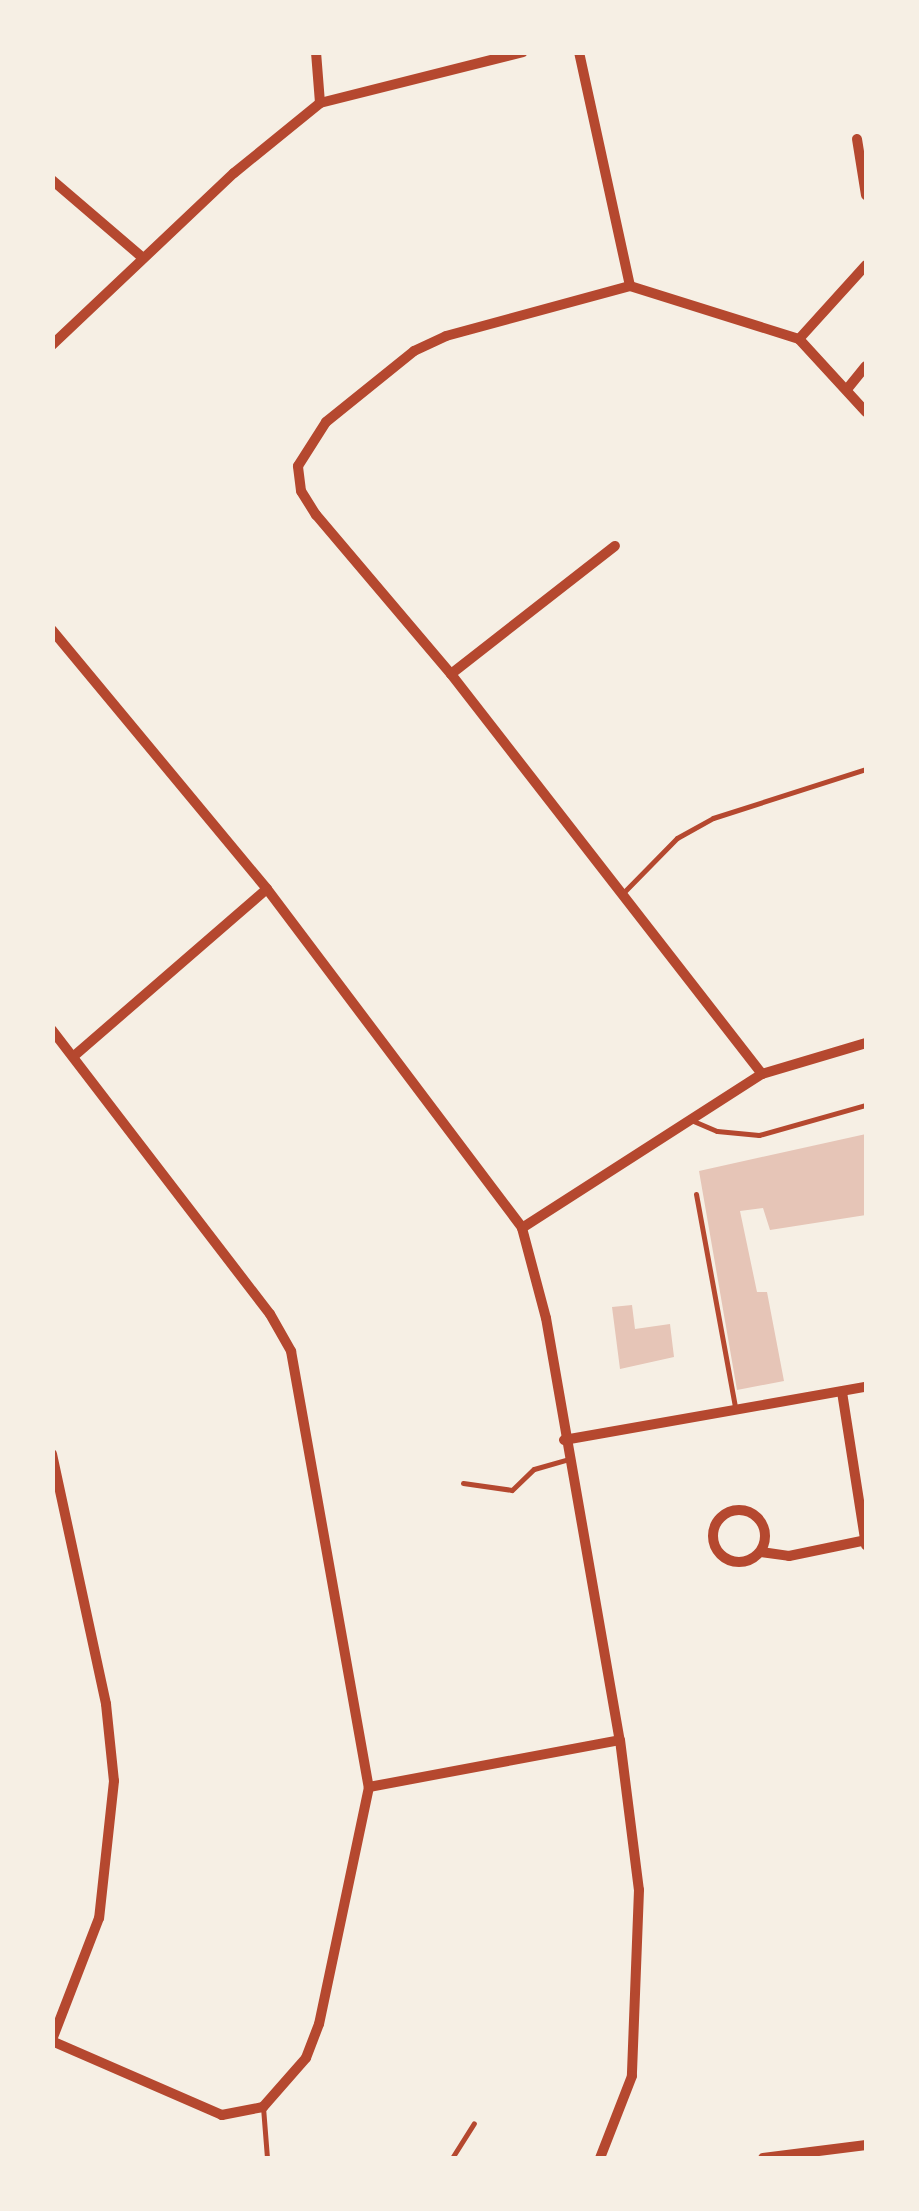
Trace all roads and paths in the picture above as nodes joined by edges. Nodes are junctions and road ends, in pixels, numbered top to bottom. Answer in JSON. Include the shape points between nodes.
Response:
{"nodes":[{"id":1,"x":316,"y":52,"type":"edge"},
{"id":2,"x":523,"y":52,"type":"edge"},
{"id":3,"x":579,"y":52,"type":"edge"},
{"id":4,"x":320,"y":103,"type":"junction"},
{"id":5,"x":857,"y":139,"type":"dead end"},
{"id":6,"x":52,"y":180,"type":"edge"},
{"id":7,"x":866,"y":196,"type":"edge"},
{"id":8,"x":143,"y":258,"type":"junction"},
{"id":9,"x":866,"y":265,"type":"edge"},
{"id":10,"x":630,"y":286,"type":"junction"},
{"id":11,"x":799,"y":339,"type":"junction"},
{"id":12,"x":52,"y":344,"type":"edge"},
{"id":13,"x":866,"y":366,"type":"edge"},
{"id":14,"x":848,"y":388,"type":"junction"},
{"id":15,"x":866,"y":412,"type":"edge"},
{"id":16,"x":615,"y":546,"type":"dead end"},
{"id":17,"x":52,"y":630,"type":"edge"},
{"id":18,"x":451,"y":674,"type":"junction"},
{"id":19,"x":866,"y":769,"type":"edge"},
{"id":20,"x":267,"y":889,"type":"junction"},
{"id":21,"x":623,"y":893,"type":"junction"},
{"id":22,"x":52,"y":1030,"type":"edge"},
{"id":23,"x":866,"y":1043,"type":"edge"},
{"id":24,"x":74,"y":1056,"type":"junction"},
{"id":25,"x":762,"y":1074,"type":"junction"},
{"id":26,"x":866,"y":1105,"type":"edge"},
{"id":27,"x":687,"y":1119,"type":"junction"},
{"id":28,"x":696,"y":1194,"type":"dead end"},
{"id":29,"x":522,"y":1228,"type":"junction"},
{"id":30,"x":866,"y":1388,"type":"edge"},
{"id":31,"x":842,"y":1392,"type":"junction"},
{"id":32,"x":736,"y":1410,"type":"junction"},
{"id":33,"x":564,"y":1440,"type":"junction"},
{"id":34,"x":52,"y":1454,"type":"edge"},
{"id":35,"x":568,"y":1458,"type":"junction"},
{"id":36,"x":463,"y":1483,"type":"dead end"},
{"id":37,"x":866,"y":1543,"type":"edge"},
{"id":38,"x":761,"y":1552,"type":"junction"},
{"id":39,"x":620,"y":1740,"type":"junction"},
{"id":40,"x":369,"y":1786,"type":"junction"},
{"id":41,"x":52,"y":2040,"type":"edge"},
{"id":42,"x":263,"y":2107,"type":"junction"},
{"id":43,"x":474,"y":2123,"type":"dead end"},
{"id":44,"x":866,"y":2145,"type":"edge"},
{"id":45,"x":267,"y":2158,"type":"edge"},
{"id":46,"x":452,"y":2158,"type":"edge"},
{"id":47,"x":597,"y":2158,"type":"edge"},
{"id":48,"x":763,"y":2158,"type":"edge"}],
"edges":[{"from":1,"to":4,"type":"street"},
{"from":2,"to":4,"type":"street"},
{"from":3,"to":10,"type":"street"},
{"from":4,"to":8,"type":"street"},
{"from":5,"to":7,"type":"street"},
{"from":6,"to":8,"type":"street"},
{"from":8,"to":12,"type":"street"},
{"from":9,"to":11,"type":"street"},
{"from":10,"to":11,"type":"street"},
{"from":10,"to":18,"type":"street","via":[[446,336],[414,351],[326,422],[302,451],[301,491]]},
{"from":11,"to":14,"type":"street"},
{"from":13,"to":14,"type":"street"},
{"from":14,"to":15,"type":"street"},
{"from":16,"to":18,"type":"street"},
{"from":17,"to":20,"type":"street"},
{"from":18,"to":21,"type":"street"},
{"from":19,"to":21,"type":"lane","via":[[713,818],[676,838]]},
{"from":20,"to":24,"type":"street"},
{"from":20,"to":29,"type":"street"},
{"from":21,"to":25,"type":"street"},
{"from":22,"to":24,"type":"street"},
{"from":23,"to":25,"type":"street"},
{"from":24,"to":40,"type":"street","via":[[270,1314],[291,1351]]},
{"from":25,"to":27,"type":"street"},
{"from":26,"to":27,"type":"lane","via":[[758,1135],[716,1131]]},
{"from":27,"to":29,"type":"street"},
{"from":28,"to":32,"type":"lane"},
{"from":29,"to":33,"type":"street","via":[[546,1318]]},
{"from":30,"to":31,"type":"street"},
{"from":31,"to":32,"type":"street"},
{"from":31,"to":37,"type":"street"},
{"from":32,"to":33,"type":"street"},
{"from":33,"to":35,"type":"street"},
{"from":34,"to":41,"type":"street","via":[[106,1704],[114,1781],[99,1918]]},
{"from":35,"to":36,"type":"lane","via":[[534,1469],[512,1490]]},
{"from":35,"to":39,"type":"street"},
{"from":37,"to":38,"type":"street","via":[[789,1556]]},
{"from":38,"to":38,"type":"street","via":[[748,1561],[724,1558],[713,1536],[718,1521],[739,1510],[755,1515],[766,1536]]},
{"from":39,"to":40,"type":"street"},
{"from":39,"to":47,"type":"street","via":[[639,1890],[640,1968],[632,2076]]},
{"from":40,"to":42,"type":"street","via":[[318,2024],[306,2058]]},
{"from":41,"to":42,"type":"street","via":[[222,2114]]},
{"from":42,"to":45,"type":"lane"},
{"from":43,"to":46,"type":"lane"},
{"from":44,"to":48,"type":"street"}]}
